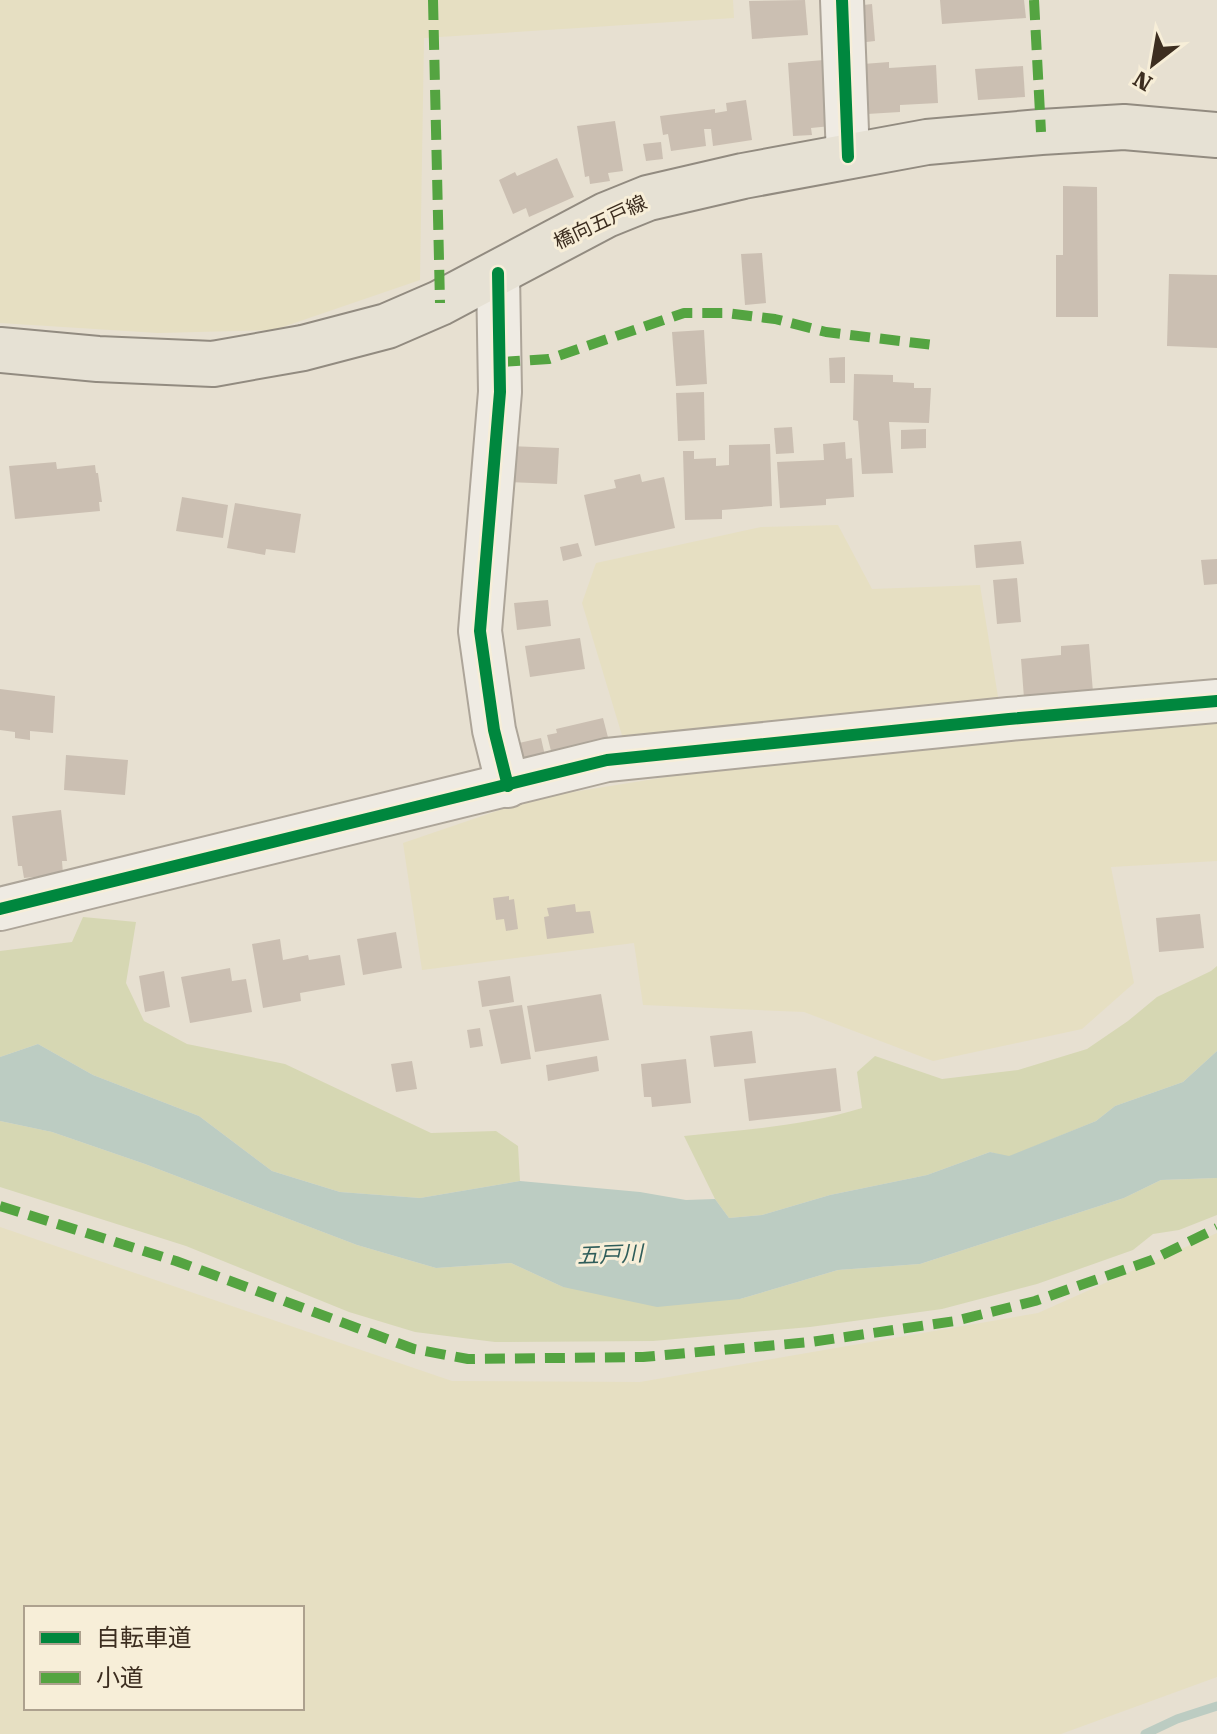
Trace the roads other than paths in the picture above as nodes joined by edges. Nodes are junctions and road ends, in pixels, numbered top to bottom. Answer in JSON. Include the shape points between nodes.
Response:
{"nodes":[{"id":1,"x":842,"y":0,"type":"edge"},
{"id":2,"x":1217,"y":135,"type":"edge"},
{"id":3,"x":848,"y":157,"type":"junction"},
{"id":4,"x":498,"y":273,"type":"junction"},
{"id":5,"x":0,"y":350,"type":"edge"},
{"id":6,"x":1217,"y":701,"type":"edge"},
{"id":7,"x":508,"y":786,"type":"junction"},
{"id":8,"x":0,"y":909,"type":"edge"}],
"edges":[{"from":1,"to":3,"type":"street"},
{"from":2,"to":3,"type":"main road","name":"橋向五戸線","via":[[1124,127],[927,142]]},
{"from":3,"to":4,"type":"main road","name":"橋向五戸線","via":[[648,198]]},
{"from":4,"to":5,"type":"main road","name":"橋向五戸線","via":[[387,326],[213,364]]},
{"from":4,"to":7,"type":"street","via":[[500,392],[480,631]]},
{"from":6,"to":7,"type":"street","via":[[607,760]]},
{"from":7,"to":8,"type":"street"}]}
